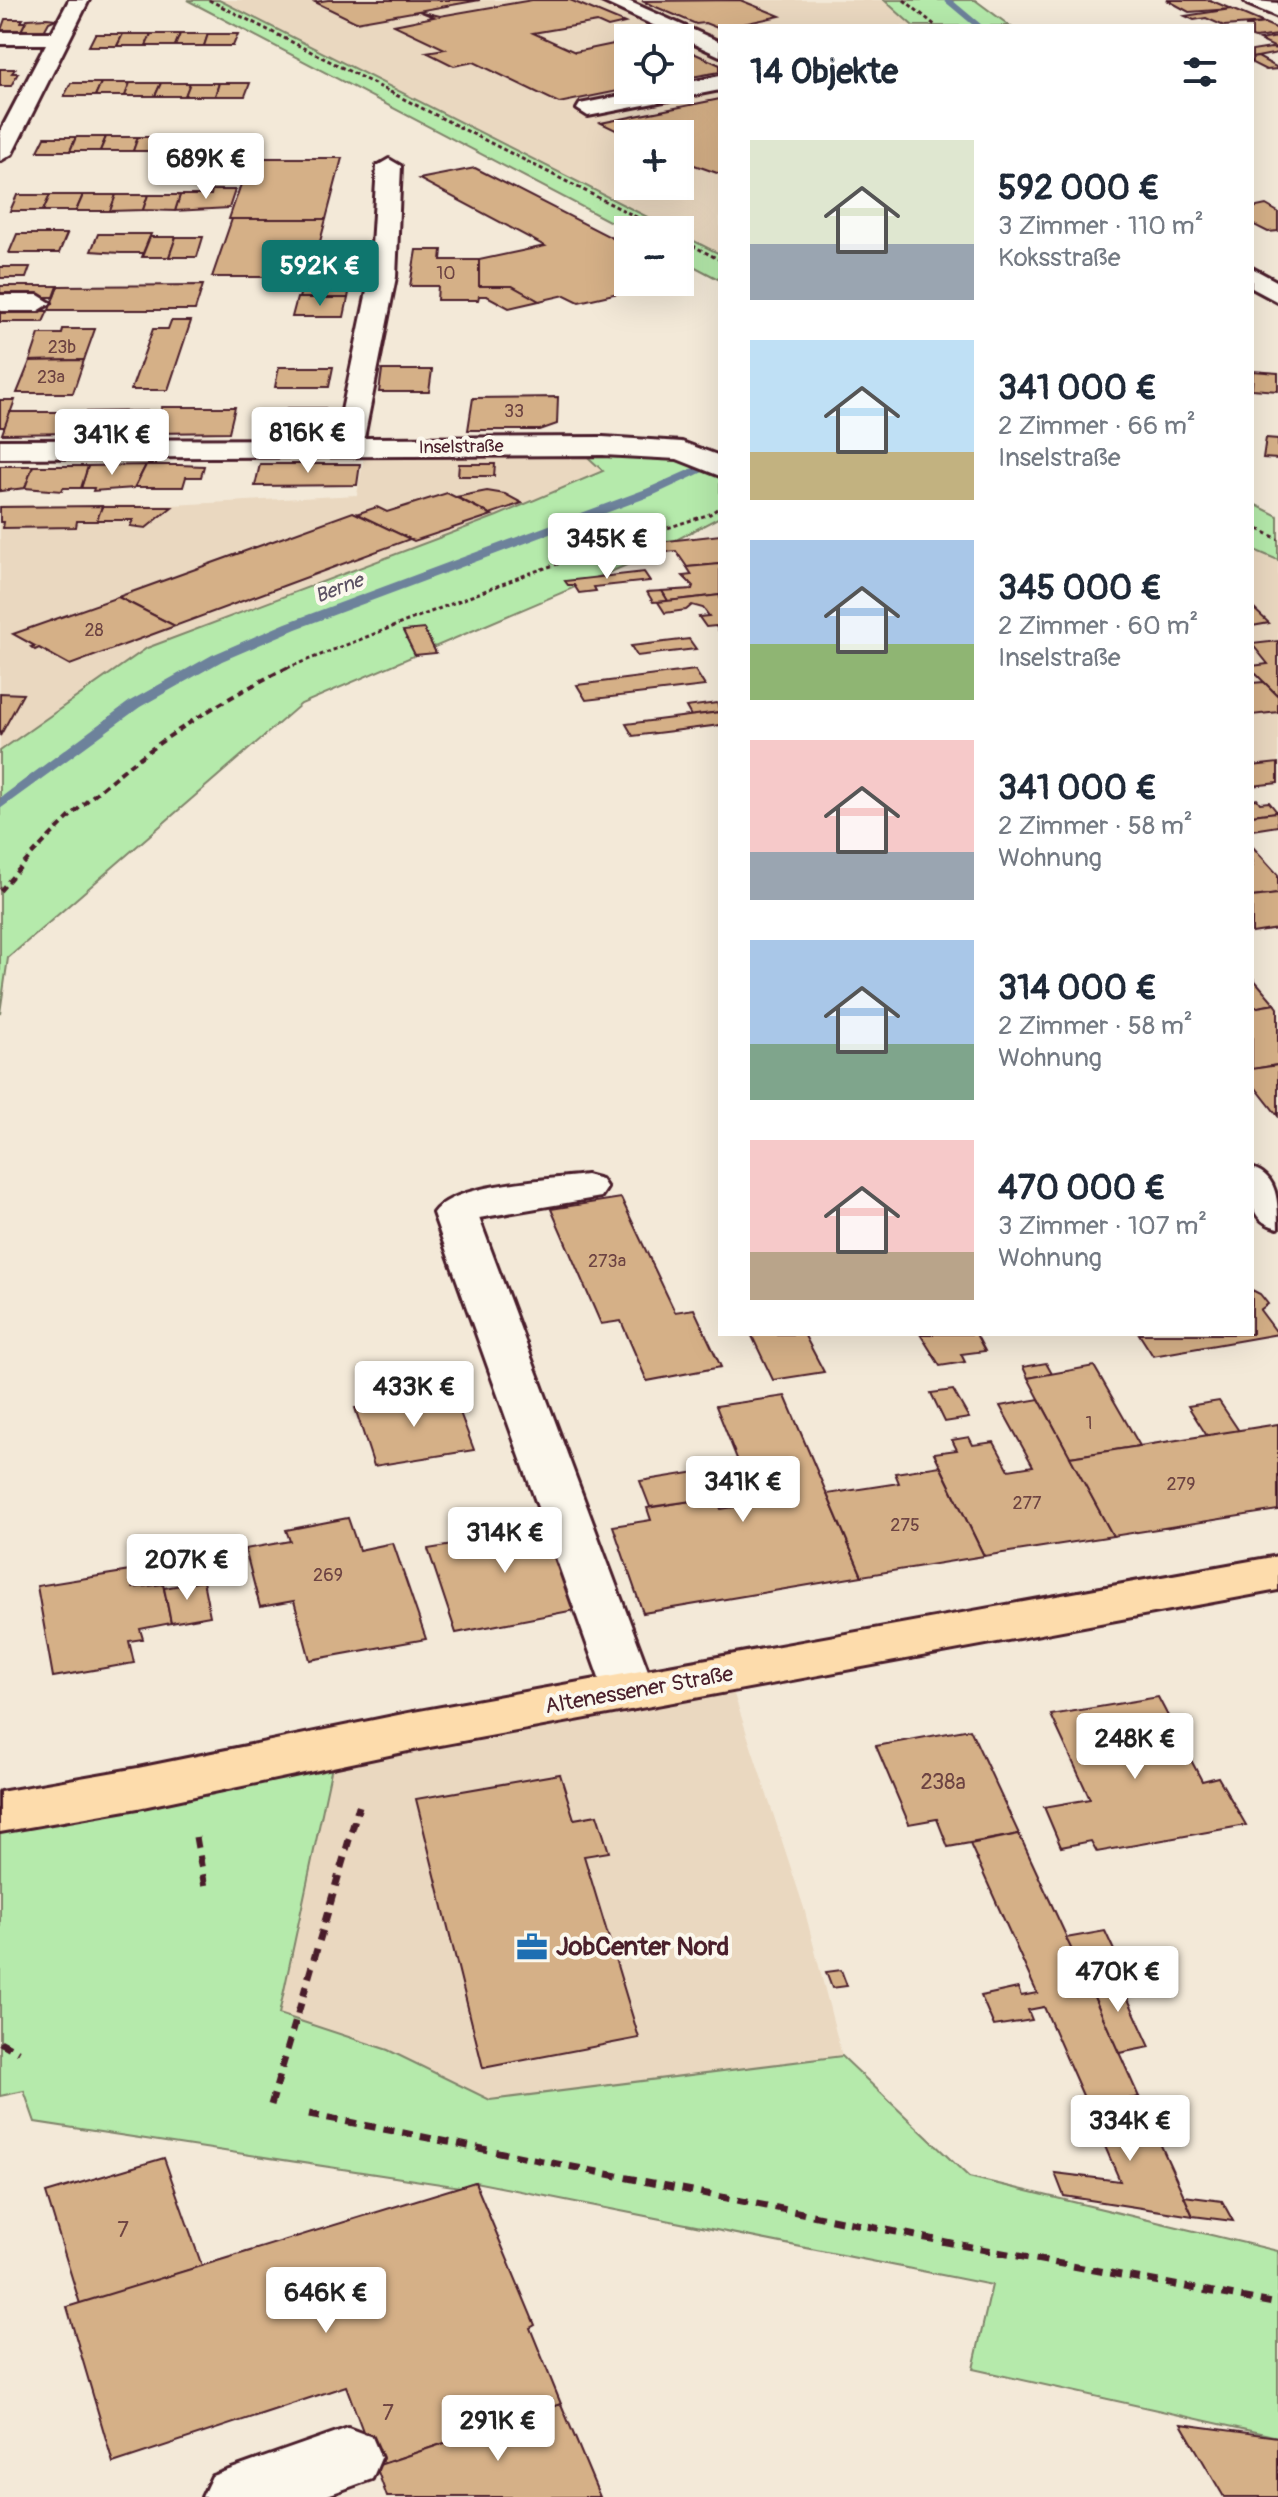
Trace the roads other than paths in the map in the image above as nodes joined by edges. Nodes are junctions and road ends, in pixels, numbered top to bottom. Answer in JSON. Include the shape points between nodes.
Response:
{"nodes":[{"id":1,"x":79,"y":0,"type":"edge"},
{"id":2,"x":609,"y":0,"type":"edge"},
{"id":3,"x":1254,"y":0,"type":"edge"},
{"id":4,"x":1278,"y":11,"type":"edge"},
{"id":5,"x":0,"y":38,"type":"edge"},
{"id":6,"x":59,"y":38,"type":"junction"},
{"id":7,"x":718,"y":48,"type":"edge"},
{"id":8,"x":718,"y":83,"type":"edge"},
{"id":9,"x":588,"y":109,"type":"dead end"},
{"id":10,"x":0,"y":154,"type":"edge"},
{"id":11,"x":389,"y":166,"type":"dead end"},
{"id":12,"x":1254,"y":277,"type":"edge"},
{"id":13,"x":1278,"y":294,"type":"edge"},
{"id":14,"x":0,"y":303,"type":"edge"},
{"id":15,"x":38,"y":303,"type":"dead end"},
{"id":16,"x":348,"y":448,"type":"junction"},
{"id":17,"x":0,"y":449,"type":"edge"},
{"id":18,"x":718,"y":466,"type":"edge"},
{"id":19,"x":1254,"y":1184,"type":"edge"},
{"id":20,"x":586,"y":1188,"type":"dead end"},
{"id":21,"x":1278,"y":1215,"type":"edge"},
{"id":22,"x":1278,"y":1573,"type":"edge"},
{"id":23,"x":630,"y":1692,"type":"junction"},
{"id":24,"x":0,"y":1812,"type":"edge"},
{"id":25,"x":348,"y":2458,"type":"dead end"},
{"id":26,"x":236,"y":2497,"type":"edge"}],
"edges":[{"from":1,"to":6,"type":"street"},
{"from":2,"to":7,"type":"street"},
{"from":3,"to":4,"type":"street"},
{"from":5,"to":6,"type":"street"},
{"from":6,"to":10,"type":"street","via":[[22,91]]},
{"from":8,"to":9,"type":"street"},
{"from":11,"to":16,"type":"street","via":[[383,277]]},
{"from":12,"to":13,"type":"street"},
{"from":14,"to":15,"type":"street"},
{"from":16,"to":17,"type":"street","name":"Inselstraße"},
{"from":16,"to":18,"type":"street","name":"Inselstraße","via":[[603,446],[682,451]]},
{"from":19,"to":21,"type":"street"},
{"from":20,"to":23,"type":"street","via":[[474,1204],[455,1213]]},
{"from":22,"to":23,"type":"main road","name":"Altenessener Straße"},
{"from":23,"to":24,"type":"main road","name":"Altenessener Straße"},
{"from":25,"to":26,"type":"street"}]}
